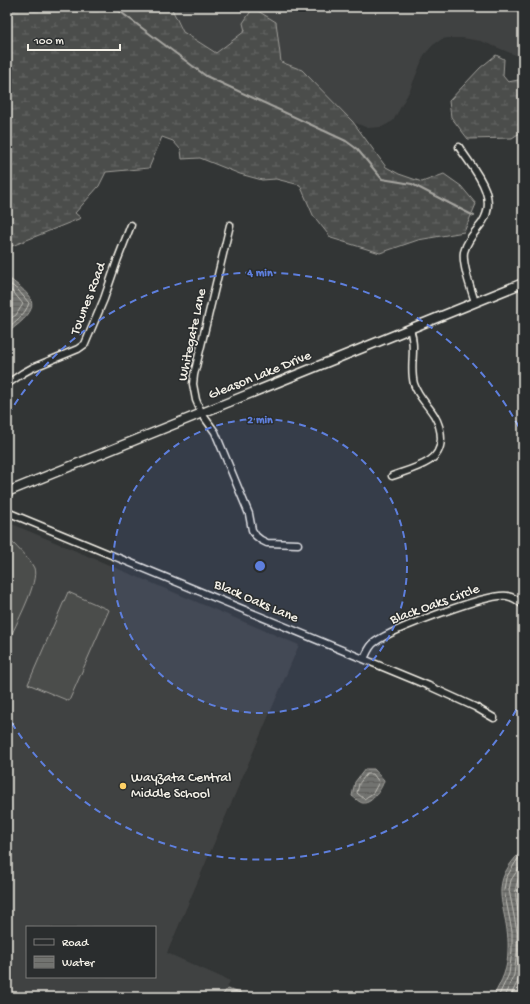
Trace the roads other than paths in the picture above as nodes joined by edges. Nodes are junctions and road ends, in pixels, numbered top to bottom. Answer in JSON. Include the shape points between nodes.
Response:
{"nodes":[{"id":1,"x":459,"y":147,"type":"dead end"},
{"id":2,"x":131,"y":225,"type":"dead end"},
{"id":3,"x":230,"y":225,"type":"dead end"},
{"id":4,"x":523,"y":282,"type":"edge"},
{"id":5,"x":475,"y":302,"type":"junction"},
{"id":6,"x":410,"y":329,"type":"junction"},
{"id":7,"x":7,"y":384,"type":"edge"},
{"id":8,"x":202,"y":414,"type":"junction"},
{"id":9,"x":392,"y":476,"type":"dead end"},
{"id":10,"x":7,"y":492,"type":"edge"},
{"id":11,"x":7,"y":512,"type":"edge"},
{"id":12,"x":298,"y":544,"type":"dead end"},
{"id":13,"x":523,"y":605,"type":"edge"},
{"id":14,"x":364,"y":659,"type":"junction"},
{"id":15,"x":494,"y":718,"type":"dead end"}],
"edges":[{"from":1,"to":5,"type":"street","via":[[485,188],[489,201],[486,217],[470,238],[464,253]]},
{"from":2,"to":7,"type":"street","name":"Townes Road","via":[[85,344],[23,373]]},
{"from":3,"to":8,"type":"street","name":"Whitegate Lane","via":[[194,375],[194,392]]},
{"from":4,"to":5,"type":"main road","name":"Gleason Lake Drive"},
{"from":5,"to":6,"type":"main road","name":"Gleason Lake Drive"},
{"from":6,"to":8,"type":"main road","name":"Gleason Lake Drive"},
{"from":6,"to":9,"type":"street","via":[[414,342],[414,385],[440,426],[441,437],[438,452],[433,459]]},
{"from":8,"to":10,"type":"main road","name":"Gleason Lake Drive"},
{"from":8,"to":12,"type":"street","name":"Whitegate Lane","via":[[215,432],[256,536],[267,543]]},
{"from":11,"to":14,"type":"street","name":"Black Oaks Lane"},
{"from":13,"to":14,"type":"street","name":"Black Oaks Circle","via":[[520,601],[507,596],[460,606],[398,630],[375,642],[369,647]]},
{"from":14,"to":15,"type":"street","name":"Black Oaks Lane","via":[[475,707]]}]}
